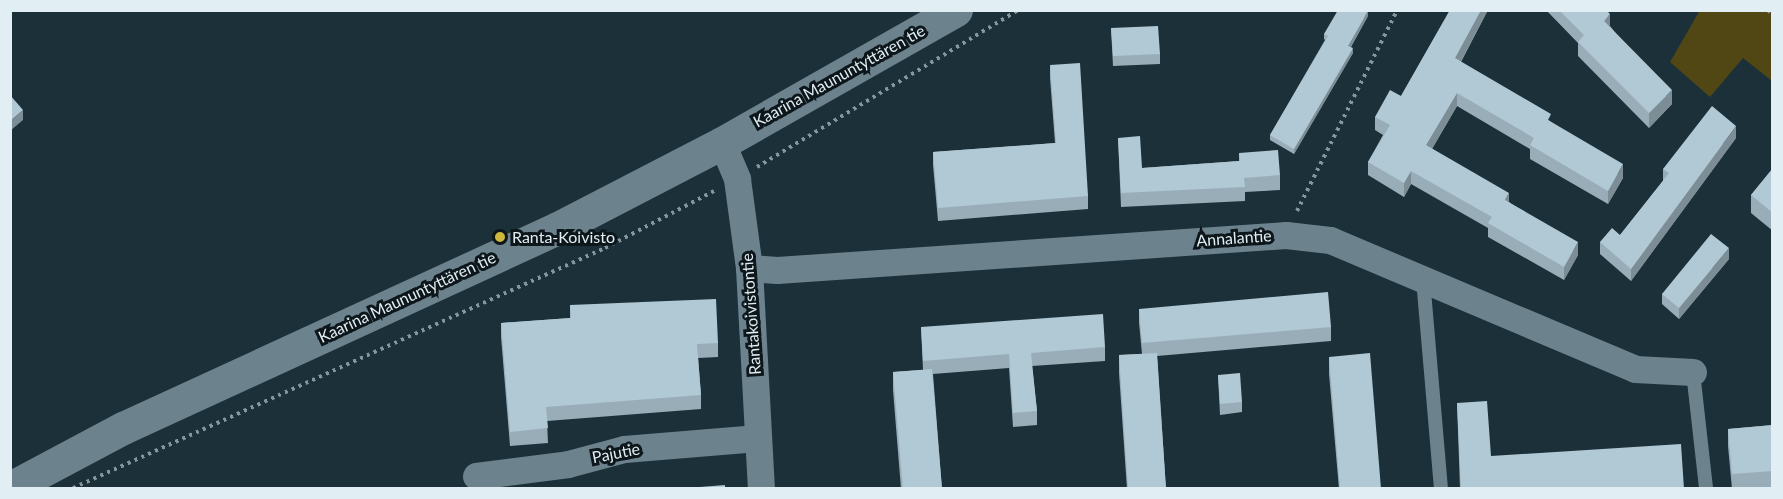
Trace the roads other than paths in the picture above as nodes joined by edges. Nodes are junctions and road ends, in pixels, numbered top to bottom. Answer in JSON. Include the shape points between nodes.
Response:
{"nodes":[{"id":1,"x":956,"y":10,"type":"edge"},
{"id":2,"x":722,"y":143,"type":"junction"},
{"id":3,"x":750,"y":268,"type":"junction"},
{"id":4,"x":1423,"y":279,"type":"junction"},
{"id":5,"x":1694,"y":372,"type":"joint"},
{"id":6,"x":758,"y":438,"type":"junction"},
{"id":7,"x":476,"y":476,"type":"dead end"},
{"id":8,"x":10,"y":488,"type":"edge"},
{"id":9,"x":761,"y":489,"type":"edge"},
{"id":10,"x":1441,"y":489,"type":"edge"},
{"id":11,"x":1706,"y":489,"type":"edge"}],
"edges":[{"from":1,"to":2,"type":"main road","name":"Kaarina Maununtyttären tie"},
{"from":2,"to":3,"type":"street","name":"Rantakoivistontie","via":[[737,179]]},
{"from":2,"to":8,"type":"main road","name":"Kaarina Maununtyttären tie","via":[[558,228],[123,428]]},
{"from":3,"to":4,"type":"street","name":"Annalantie","via":[[777,270],[1286,235],[1330,240]]},
{"from":3,"to":6,"type":"street","name":"Rantakoivistontie"},
{"from":4,"to":5,"type":"street","name":"Annalantie","via":[[1635,369]]},
{"from":4,"to":10,"type":"lane"},
{"from":5,"to":11,"type":"lane"},
{"from":6,"to":7,"type":"street","name":"Pajutie","via":[[624,449],[568,464]]},
{"from":6,"to":9,"type":"street","name":"Rantakoivistontie"}]}
